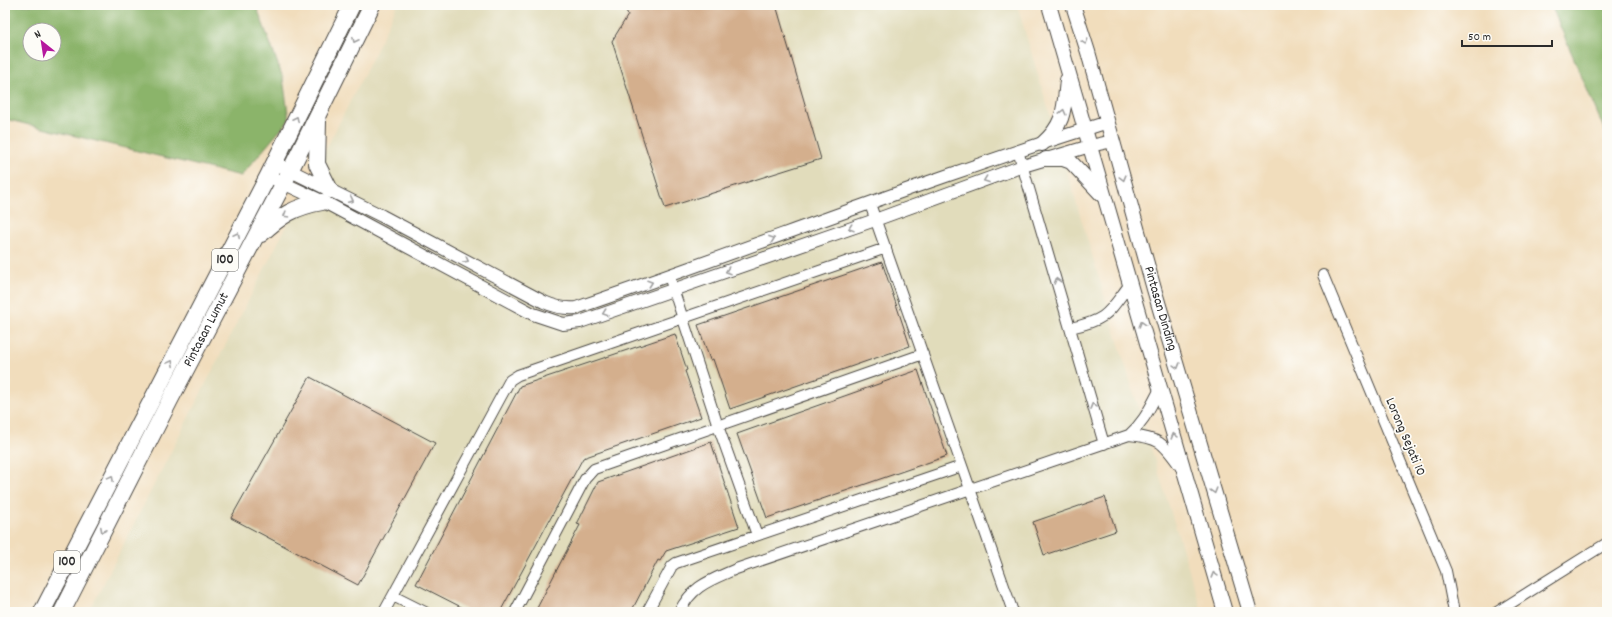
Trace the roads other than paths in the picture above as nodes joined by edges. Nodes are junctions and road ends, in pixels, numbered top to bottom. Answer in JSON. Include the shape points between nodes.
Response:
{"nodes":[{"id":1,"x":352,"y":5,"type":"edge"},
{"id":2,"x":372,"y":5,"type":"edge"},
{"id":3,"x":1049,"y":5,"type":"edge"},
{"id":4,"x":1073,"y":5,"type":"edge"},
{"id":5,"x":1068,"y":73,"type":"junction"},
{"id":6,"x":318,"y":115,"type":"junction"},
{"id":7,"x":1108,"y":122,"type":"junction"},
{"id":8,"x":1085,"y":130,"type":"junction"},
{"id":9,"x":1113,"y":140,"type":"junction"},
{"id":10,"x":1042,"y":144,"type":"junction"},
{"id":11,"x":1090,"y":146,"type":"junction"},
{"id":12,"x":1018,"y":151,"type":"junction"},
{"id":13,"x":1046,"y":159,"type":"junction"},
{"id":14,"x":1023,"y":166,"type":"junction"},
{"id":15,"x":271,"y":170,"type":"junction"},
{"id":16,"x":287,"y":177,"type":"junction"},
{"id":17,"x":326,"y":196,"type":"junction"},
{"id":18,"x":1105,"y":198,"type":"junction"},
{"id":19,"x":870,"y":204,"type":"junction"},
{"id":20,"x":875,"y":220,"type":"junction"},
{"id":21,"x":253,"y":240,"type":"junction"},
{"id":22,"x":886,"y":248,"type":"junction"},
{"id":23,"x":669,"y":276,"type":"junction"},
{"id":24,"x":1323,"y":276,"type":"dead end"},
{"id":25,"x":1130,"y":284,"type":"junction"},
{"id":26,"x":673,"y":290,"type":"junction"},
{"id":27,"x":683,"y":319,"type":"junction"},
{"id":28,"x":1070,"y":328,"type":"junction"},
{"id":29,"x":923,"y":354,"type":"junction"},
{"id":30,"x":1160,"y":389,"type":"junction"},
{"id":31,"x":718,"y":426,"type":"junction"},
{"id":32,"x":1129,"y":435,"type":"junction"},
{"id":33,"x":1104,"y":444,"type":"junction"},
{"id":34,"x":962,"y":466,"type":"junction"},
{"id":35,"x":1185,"y":474,"type":"junction"},
{"id":36,"x":970,"y":489,"type":"junction"},
{"id":37,"x":758,"y":535,"type":"junction"},
{"id":38,"x":1607,"y":543,"type":"edge"},
{"id":39,"x":393,"y":596,"type":"junction"},
{"id":40,"x":42,"y":612,"type":"edge"},
{"id":41,"x":62,"y":612,"type":"edge"},
{"id":42,"x":384,"y":612,"type":"edge"},
{"id":43,"x":425,"y":612,"type":"edge"},
{"id":44,"x":515,"y":612,"type":"edge"},
{"id":45,"x":646,"y":612,"type":"edge"},
{"id":46,"x":679,"y":612,"type":"edge"},
{"id":47,"x":1013,"y":612,"type":"edge"},
{"id":48,"x":1225,"y":612,"type":"edge"},
{"id":49,"x":1250,"y":612,"type":"edge"},
{"id":50,"x":1454,"y":612,"type":"edge"},
{"id":51,"x":1497,"y":612,"type":"edge"}],
"edges":[{"from":15,"to":1,"type":"highway","name":"Pintasan Lumut","number":"100","one_way":true},
{"from":2,"to":6,"type":"highway","name":"Pintasan Lumut","number":"100","one_way":true},
{"from":3,"to":5,"type":"main road","name":"Pintasan Dinding"},
{"from":4,"to":7,"type":"main road","name":"Pintasan Dinding","one_way":true},
{"from":5,"to":8,"type":"main road","name":"Pintasan Dinding"},
{"from":10,"to":5,"type":"main road","one_way":true,"via":[[1058,127],[1064,111]]},
{"from":6,"to":16,"type":"highway","name":"Pintasan Lumut","number":"100"},
{"from":6,"to":17,"type":"highway","via":[[318,164]]},
{"from":7,"to":8,"type":"street"},
{"from":7,"to":9,"type":"main road","name":"Pintasan Dinding"},
{"from":8,"to":10,"type":"street"},
{"from":8,"to":11,"type":"main road","name":"Pintasan Dinding"},
{"from":9,"to":11,"type":"street"},
{"from":9,"to":49,"type":"main road","name":"Pintasan Dinding","one_way":true},
{"from":10,"to":12,"type":"street"},
{"from":11,"to":13,"type":"street"},
{"from":11,"to":18,"type":"main road","name":"Pintasan Dinding"},
{"from":12,"to":14,"type":"street"},
{"from":12,"to":19,"type":"street"},
{"from":13,"to":14,"type":"street"},
{"from":13,"to":18,"type":"main road","via":[[1063,159],[1071,162]]},
{"from":14,"to":20,"type":"street","one_way":true},
{"from":28,"to":14,"type":"street","one_way":true},
{"from":15,"to":16,"type":"street"},
{"from":40,"to":15,"type":"highway","name":"Pintasan Lumut","number":"100","one_way":true},
{"from":16,"to":17,"type":"street"},
{"from":16,"to":21,"type":"highway","name":"Pintasan Lumut","number":"100"},
{"from":17,"to":21,"type":"highway","one_way":true,"via":[[278,219]]},
{"from":17,"to":23,"type":"street","one_way":true,"via":[[561,309],[576,308]]},
{"from":26,"to":17,"type":"street","one_way":true,"via":[[580,322],[552,322],[532,314]]},
{"from":18,"to":25,"type":"main road","name":"Pintasan Dinding"},
{"from":19,"to":20,"type":"street"},
{"from":23,"to":19,"type":"street","one_way":true},
{"from":20,"to":22,"type":"street"},
{"from":20,"to":26,"type":"street","one_way":true},
{"from":21,"to":41,"type":"highway","name":"Pintasan Lumut","number":"100","one_way":true},
{"from":22,"to":27,"type":"street"},
{"from":22,"to":29,"type":"street"},
{"from":23,"to":26,"type":"street"},
{"from":24,"to":50,"type":"street","name":"Lorong Sejati 10","via":[[1446,571]]},
{"from":25,"to":28,"type":"street","via":[[1101,319]]},
{"from":30,"to":25,"type":"main road","name":"Pintasan Dinding","one_way":true},
{"from":26,"to":27,"type":"street"},
{"from":27,"to":31,"type":"street"},
{"from":27,"to":39,"type":"street","via":[[510,380]]},
{"from":33,"to":28,"type":"street","one_way":true},
{"from":29,"to":31,"type":"street"},
{"from":29,"to":34,"type":"street"},
{"from":30,"to":32,"type":"street","via":[[1144,420]]},
{"from":35,"to":30,"type":"main road","name":"Pintasan Dinding","one_way":true},
{"from":31,"to":37,"type":"street"},
{"from":31,"to":44,"type":"street","via":[[589,472]]},
{"from":32,"to":33,"type":"street"},
{"from":32,"to":35,"type":"street","via":[[1154,438],[1165,446]]},
{"from":33,"to":36,"type":"street"},
{"from":34,"to":36,"type":"street"},
{"from":34,"to":37,"type":"street"},
{"from":48,"to":35,"type":"main road","name":"Pintasan Dinding","one_way":true},
{"from":36,"to":46,"type":"street","via":[[736,569],[697,588],[685,600]]},
{"from":36,"to":47,"type":"street"},
{"from":37,"to":45,"type":"street","via":[[676,563]]},
{"from":38,"to":51,"type":"street"},
{"from":39,"to":42,"type":"street"},
{"from":39,"to":43,"type":"street"}]}
